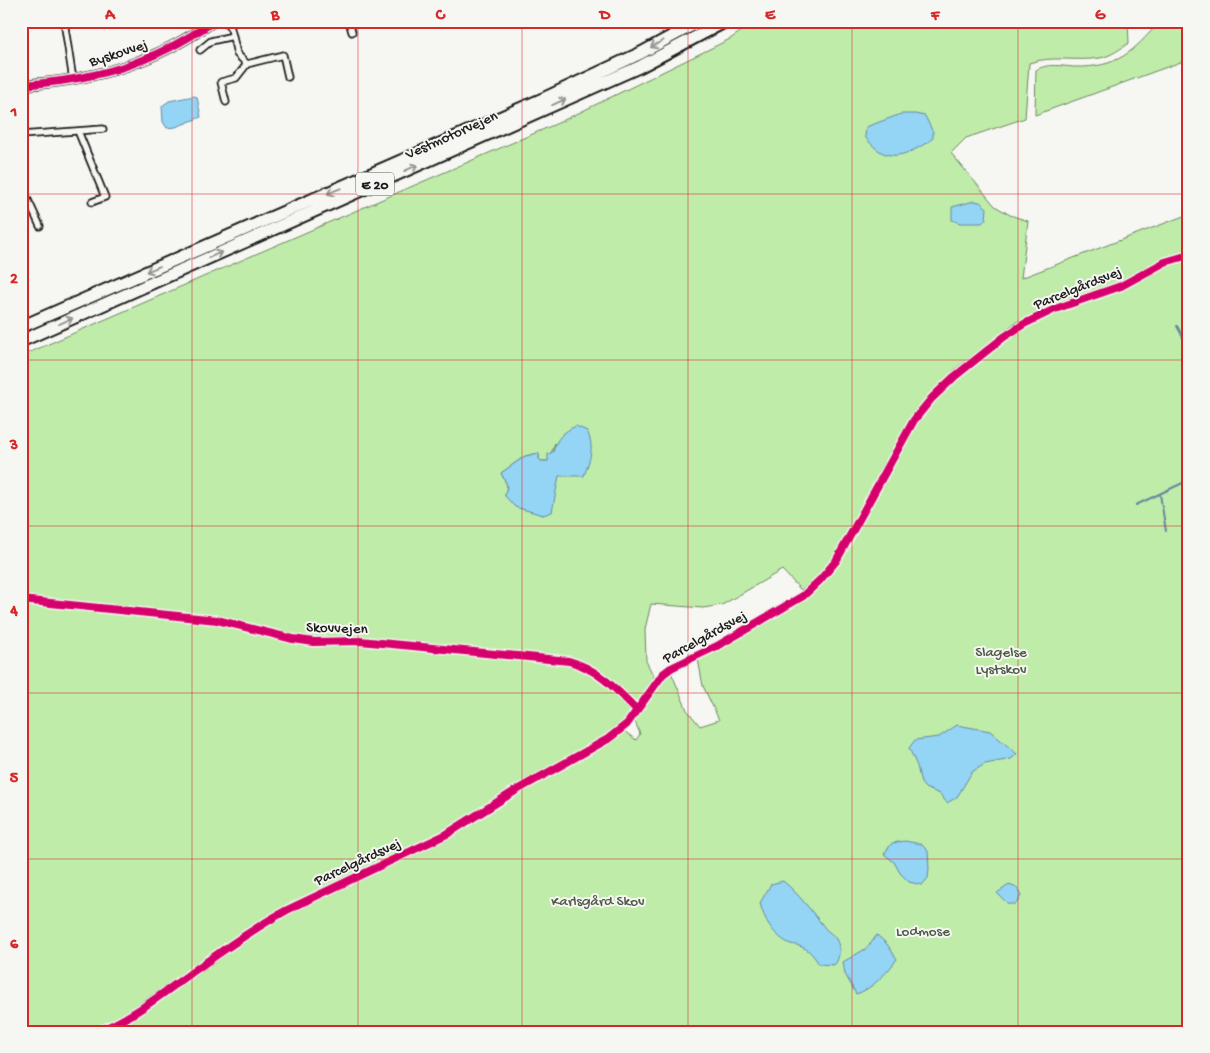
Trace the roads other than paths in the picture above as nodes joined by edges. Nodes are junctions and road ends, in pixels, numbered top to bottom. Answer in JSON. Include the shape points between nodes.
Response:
{"nodes":[{"id":1,"x":64,"y":21,"type":"edge"},
{"id":2,"x":214,"y":21,"type":"edge"},
{"id":3,"x":235,"y":21,"type":"edge"},
{"id":4,"x":349,"y":21,"type":"edge"},
{"id":5,"x":700,"y":21,"type":"edge"},
{"id":6,"x":726,"y":21,"type":"edge"},
{"id":7,"x":228,"y":24,"type":"edge"},
{"id":8,"x":352,"y":32,"type":"dead end"},
{"id":9,"x":233,"y":36,"type":"junction"},
{"id":10,"x":200,"y":50,"type":"dead end"},
{"id":11,"x":247,"y":64,"type":"junction"},
{"id":12,"x":288,"y":77,"type":"dead end"},
{"id":13,"x":72,"y":80,"type":"junction"},
{"id":14,"x":21,"y":85,"type":"edge"},
{"id":15,"x":226,"y":102,"type":"dead end"},
{"id":16,"x":103,"y":129,"type":"dead end"},
{"id":17,"x":78,"y":131,"type":"junction"},
{"id":18,"x":21,"y":135,"type":"edge"},
{"id":19,"x":21,"y":185,"type":"edge"},
{"id":20,"x":92,"y":202,"type":"dead end"},
{"id":21,"x":40,"y":226,"type":"dead end"},
{"id":22,"x":1189,"y":255,"type":"edge"},
{"id":23,"x":21,"y":327,"type":"edge"},
{"id":24,"x":21,"y":341,"type":"edge"},
{"id":25,"x":21,"y":600,"type":"edge"},
{"id":26,"x":637,"y":710,"type":"junction"},
{"id":27,"x":97,"y":1032,"type":"edge"}],
"edges":[{"from":1,"to":13,"type":"street"},
{"from":2,"to":13,"type":"main road","name":"Byskovvej","via":[[186,40],[136,63]]},
{"from":3,"to":7,"type":"street"},
{"from":4,"to":8,"type":"street"},
{"from":5,"to":23,"type":"highway","name":"Vestmotorvejen","number":"E 20","one_way":true,"via":[[545,98]]},
{"from":24,"to":6,"type":"highway","name":"Vestmotorvejen","number":"E 20","one_way":true,"via":[[639,67]]},
{"from":7,"to":9,"type":"street"},
{"from":9,"to":10,"type":"street","via":[[211,41]]},
{"from":9,"to":11,"type":"street","via":[[237,54]]},
{"from":11,"to":12,"type":"street","via":[[283,55]]},
{"from":11,"to":15,"type":"street","via":[[236,78],[222,82]]},
{"from":13,"to":14,"type":"main road","name":"Byskovvej"},
{"from":16,"to":17,"type":"street"},
{"from":17,"to":18,"type":"street"},
{"from":17,"to":20,"type":"street","via":[[105,197]]},
{"from":19,"to":21,"type":"street"},
{"from":22,"to":26,"type":"street","name":"Parcelgårdsvej","via":[[1165,262],[1121,286],[1055,309],[1024,324],[954,377],[914,420],[836,561],[820,580],[803,596],[671,668]]},
{"from":25,"to":26,"type":"street","name":"Skovvejen","via":[[217,620],[314,642],[360,641],[570,660],[601,675]]},
{"from":26,"to":27,"type":"street","name":"Parcelgårdsvej","via":[[627,724],[608,739],[447,834],[262,923],[145,1007]]}]}
